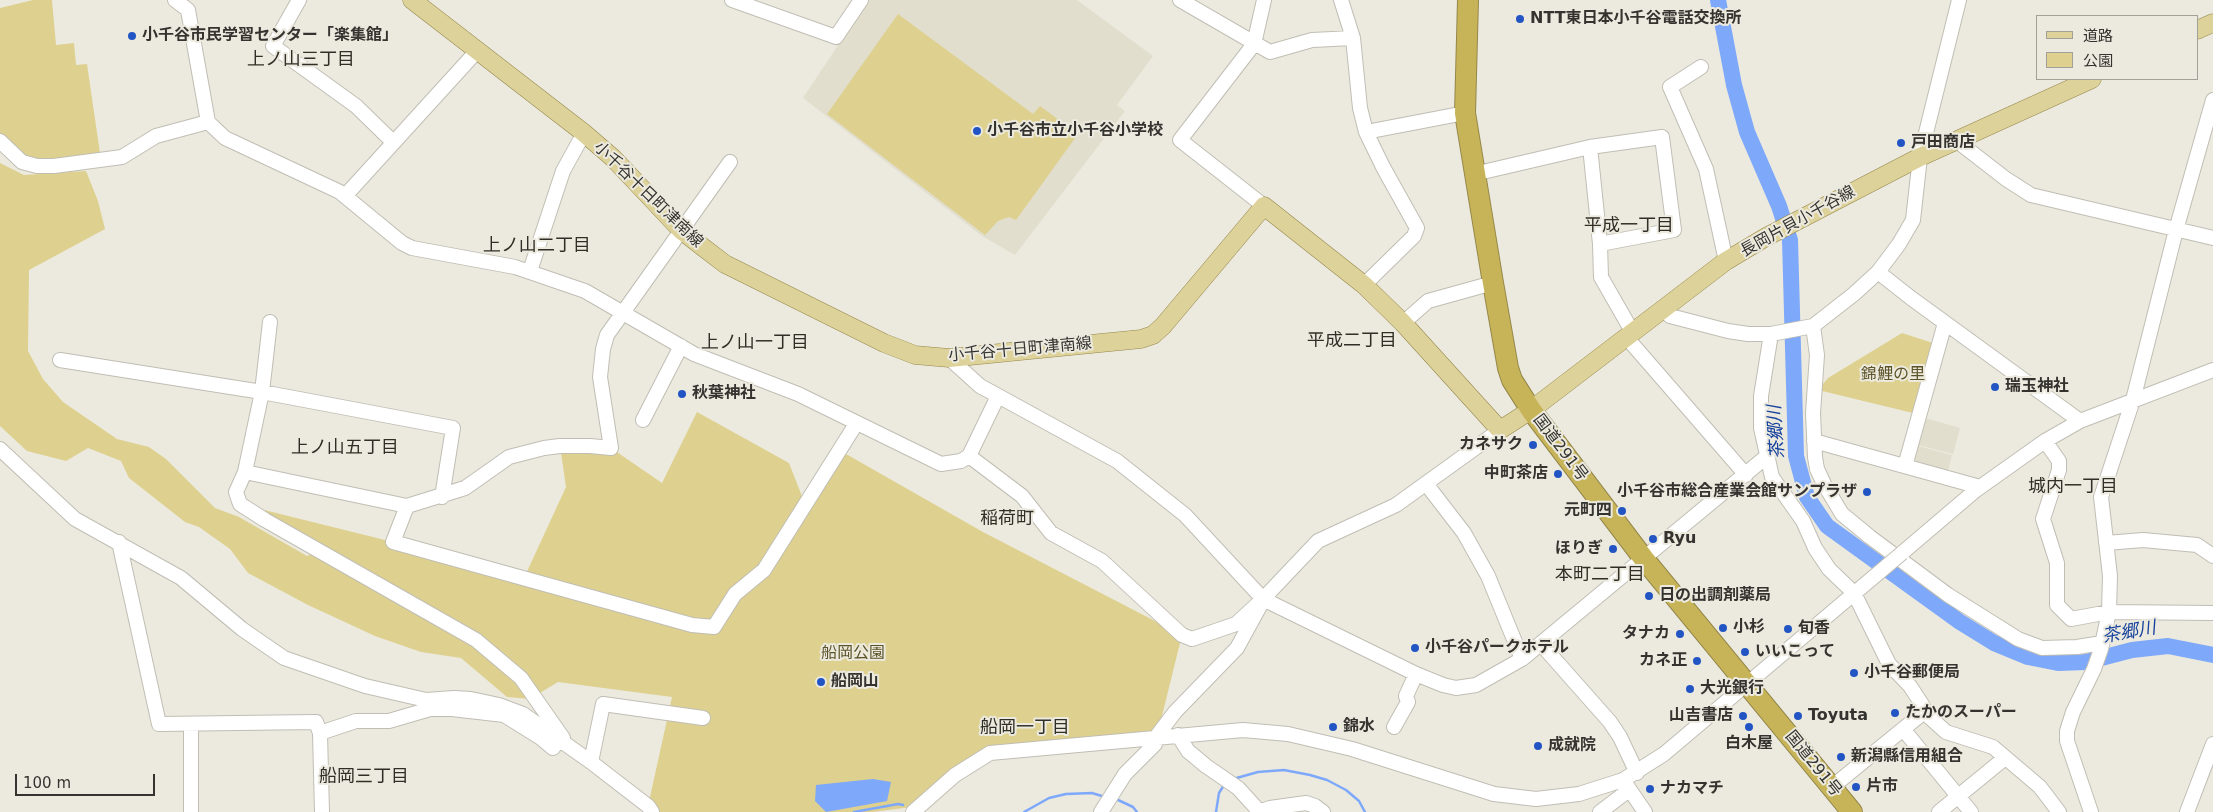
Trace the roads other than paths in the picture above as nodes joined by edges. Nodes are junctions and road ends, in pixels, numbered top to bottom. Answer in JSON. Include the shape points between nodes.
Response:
{"nodes":[{"id":1,"x":175,"y":0,"type":"edge"},
{"id":2,"x":299,"y":0,"type":"edge"},
{"id":3,"x":412,"y":0,"type":"edge"},
{"id":4,"x":732,"y":0,"type":"edge"},
{"id":5,"x":861,"y":0,"type":"edge"},
{"id":6,"x":1180,"y":0,"type":"edge"},
{"id":7,"x":1264,"y":0,"type":"edge"},
{"id":8,"x":1342,"y":0,"type":"edge"},
{"id":9,"x":1468,"y":0,"type":"edge"},
{"id":10,"x":1959,"y":0,"type":"edge"},
{"id":11,"x":2213,"y":23,"type":"edge"},
{"id":12,"x":2198,"y":30,"type":"edge"},
{"id":13,"x":1353,"y":38,"type":"junction"},
{"id":14,"x":1254,"y":44,"type":"junction"},
{"id":15,"x":477,"y":50,"type":"junction"},
{"id":16,"x":1701,"y":67,"type":"dead end"},
{"id":17,"x":2090,"y":80,"type":"edge"},
{"id":18,"x":2213,"y":100,"type":"edge"},
{"id":19,"x":1465,"y":113,"type":"junction"},
{"id":20,"x":208,"y":122,"type":"junction"},
{"id":21,"x":1366,"y":132,"type":"junction"},
{"id":22,"x":584,"y":133,"type":"junction"},
{"id":23,"x":0,"y":141,"type":"edge"},
{"id":24,"x":1957,"y":141,"type":"junction"},
{"id":25,"x":393,"y":142,"type":"junction"},
{"id":26,"x":1590,"y":147,"type":"junction"},
{"id":27,"x":1920,"y":157,"type":"junction"},
{"id":28,"x":730,"y":162,"type":"dead end"},
{"id":29,"x":1474,"y":174,"type":"junction"},
{"id":30,"x":345,"y":196,"type":"junction"},
{"id":31,"x":1264,"y":206,"type":"junction"},
{"id":32,"x":2176,"y":230,"type":"junction"},
{"id":33,"x":682,"y":231,"type":"junction"},
{"id":34,"x":2213,"y":238,"type":"edge"},
{"id":35,"x":1600,"y":244,"type":"junction"},
{"id":36,"x":1726,"y":261,"type":"junction"},
{"id":37,"x":530,"y":272,"type":"junction"},
{"id":38,"x":1878,"y":272,"type":"junction"},
{"id":39,"x":1493,"y":284,"type":"junction"},
{"id":40,"x":1364,"y":285,"type":"junction"},
{"id":41,"x":1662,"y":309,"type":"junction"},
{"id":42,"x":623,"y":312,"type":"junction"},
{"id":43,"x":270,"y":322,"type":"dead end"},
{"id":44,"x":1403,"y":323,"type":"junction"},
{"id":45,"x":1945,"y":323,"type":"junction"},
{"id":46,"x":1811,"y":327,"type":"junction"},
{"id":47,"x":1771,"y":334,"type":"junction"},
{"id":48,"x":1630,"y":336,"type":"junction"},
{"id":49,"x":680,"y":346,"type":"junction"},
{"id":50,"x":949,"y":358,"type":"junction"},
{"id":51,"x":60,"y":360,"type":"dead end"},
{"id":52,"x":2213,"y":370,"type":"edge"},
{"id":53,"x":262,"y":392,"type":"junction"},
{"id":54,"x":998,"y":396,"type":"junction"},
{"id":55,"x":2133,"y":400,"type":"junction"},
{"id":56,"x":1531,"y":410,"type":"junction"},
{"id":57,"x":643,"y":420,"type":"dead end"},
{"id":58,"x":2080,"y":421,"type":"junction"},
{"id":59,"x":856,"y":424,"type":"junction"},
{"id":60,"x":1500,"y":430,"type":"junction"},
{"id":61,"x":2045,"y":440,"type":"junction"},
{"id":62,"x":1814,"y":441,"type":"junction"},
{"id":63,"x":0,"y":449,"type":"edge"},
{"id":64,"x":969,"y":456,"type":"junction"},
{"id":65,"x":1766,"y":457,"type":"junction"},
{"id":66,"x":1906,"y":466,"type":"junction"},
{"id":67,"x":245,"y":472,"type":"junction"},
{"id":68,"x":1746,"y":475,"type":"junction"},
{"id":69,"x":1426,"y":485,"type":"junction"},
{"id":70,"x":1980,"y":487,"type":"junction"},
{"id":71,"x":442,"y":496,"type":"junction"},
{"id":72,"x":408,"y":506,"type":"junction"},
{"id":73,"x":119,"y":542,"type":"junction"},
{"id":74,"x":2106,"y":543,"type":"junction"},
{"id":75,"x":2213,"y":556,"type":"edge"},
{"id":76,"x":1644,"y":559,"type":"junction"},
{"id":77,"x":1854,"y":593,"type":"junction"},
{"id":78,"x":1264,"y":599,"type":"junction"},
{"id":79,"x":2108,"y":612,"type":"junction"},
{"id":80,"x":2213,"y":613,"type":"edge"},
{"id":81,"x":1541,"y":644,"type":"junction"},
{"id":82,"x":2101,"y":646,"type":"junction"},
{"id":83,"x":1522,"y":659,"type":"junction"},
{"id":84,"x":1416,"y":674,"type":"junction"},
{"id":85,"x":1746,"y":683,"type":"junction"},
{"id":86,"x":1924,"y":712,"type":"junction"},
{"id":87,"x":703,"y":718,"type":"dead end"},
{"id":88,"x":191,"y":725,"type":"junction"},
{"id":89,"x":1394,"y":727,"type":"dead end"},
{"id":90,"x":1903,"y":729,"type":"junction"},
{"id":91,"x":320,"y":733,"type":"junction"},
{"id":92,"x":1178,"y":735,"type":"junction"},
{"id":93,"x":1156,"y":737,"type":"junction"},
{"id":94,"x":563,"y":742,"type":"junction"},
{"id":95,"x":2213,"y":744,"type":"edge"},
{"id":96,"x":2005,"y":758,"type":"junction"},
{"id":97,"x":591,"y":762,"type":"junction"},
{"id":98,"x":1637,"y":773,"type":"junction"},
{"id":99,"x":1626,"y":785,"type":"junction"},
{"id":100,"x":1832,"y":787,"type":"junction"},
{"id":101,"x":1958,"y":796,"type":"junction"},
{"id":102,"x":1108,"y":801,"type":"edge"},
{"id":103,"x":191,"y":812,"type":"edge"},
{"id":104,"x":322,"y":812,"type":"edge"},
{"id":105,"x":652,"y":812,"type":"edge"},
{"id":106,"x":913,"y":812,"type":"edge"},
{"id":107,"x":1259,"y":812,"type":"edge"},
{"id":108,"x":1322,"y":812,"type":"edge"},
{"id":109,"x":1600,"y":812,"type":"edge"},
{"id":110,"x":1645,"y":812,"type":"edge"},
{"id":111,"x":1852,"y":812,"type":"edge"},
{"id":112,"x":1939,"y":812,"type":"edge"},
{"id":113,"x":1971,"y":812,"type":"edge"},
{"id":114,"x":2059,"y":812,"type":"edge"},
{"id":115,"x":2091,"y":812,"type":"edge"},
{"id":116,"x":2187,"y":812,"type":"edge"}],
"edges":[{"from":1,"to":20,"type":"street","via":[[188,10]]},
{"from":2,"to":25,"type":"street","via":[[273,46],[356,106]]},
{"from":3,"to":15,"type":"main road","name":"小千谷十日町津南線"},
{"from":4,"to":5,"type":"street","via":[[836,37]]},
{"from":6,"to":14,"type":"street"},
{"from":7,"to":14,"type":"street"},
{"from":8,"to":13,"type":"street"},
{"from":9,"to":19,"type":"highway","name":"国道291号"},
{"from":10,"to":27,"type":"street"},
{"from":11,"to":12,"type":"main road"},
{"from":13,"to":14,"type":"street","via":[[1312,40],[1270,52]]},
{"from":13,"to":21,"type":"street","via":[[1360,108]]},
{"from":14,"to":31,"type":"street","via":[[1180,140]]},
{"from":15,"to":22,"type":"main road","name":"小千谷十日町津南線"},
{"from":15,"to":25,"type":"street"},
{"from":16,"to":36,"type":"street","via":[[1670,87],[1706,169]]},
{"from":17,"to":24,"type":"main road","name":"長岡片貝小千谷線"},
{"from":18,"to":32,"type":"street"},
{"from":19,"to":21,"type":"street"},
{"from":19,"to":29,"type":"highway","name":"国道291号"},
{"from":20,"to":23,"type":"street","via":[[156,136],[122,157],[54,166],[22,162]]},
{"from":20,"to":30,"type":"street","via":[[225,138]]},
{"from":21,"to":40,"type":"street","via":[[1417,228],[1414,236]]},
{"from":22,"to":33,"type":"main road","name":"小千谷十日町津南線","via":[[613,158]]},
{"from":22,"to":37,"type":"street","via":[[563,170]]},
{"from":24,"to":27,"type":"main road","name":"長岡片貝小千谷線"},
{"from":24,"to":32,"type":"street","via":[[2031,195]]},
{"from":25,"to":30,"type":"street"},
{"from":26,"to":29,"type":"street"},
{"from":26,"to":35,"type":"street"},
{"from":26,"to":35,"type":"street","via":[[1662,137],[1674,230]]},
{"from":27,"to":36,"type":"main road","name":"長岡片貝小千谷線","via":[[1803,216]]},
{"from":27,"to":38,"type":"street","via":[[1913,220]]},
{"from":28,"to":33,"type":"street"},
{"from":29,"to":39,"type":"highway","name":"国道291号"},
{"from":30,"to":37,"type":"street","via":[[412,248]]},
{"from":31,"to":40,"type":"main road"},
{"from":31,"to":50,"type":"main road","name":"小千谷十日町津南線","via":[[1152,335],[1141,339]]},
{"from":32,"to":34,"type":"street"},
{"from":32,"to":55,"type":"street"},
{"from":33,"to":42,"type":"street"},
{"from":33,"to":50,"type":"main road","name":"小千谷十日町津南線","via":[[725,264],[884,343],[915,354]]},
{"from":35,"to":48,"type":"street","via":[[1601,277]]},
{"from":36,"to":41,"type":"main road","name":"長岡片貝小千谷線"},
{"from":37,"to":42,"type":"street","via":[[585,291]]},
{"from":38,"to":45,"type":"street"},
{"from":38,"to":46,"type":"street"},
{"from":39,"to":44,"type":"street","via":[[1428,301]]},
{"from":39,"to":56,"type":"highway","name":"国道291号","via":[[1508,368]]},
{"from":40,"to":44,"type":"main road"},
{"from":41,"to":47,"type":"street","via":[[1670,316],[1728,331]]},
{"from":41,"to":48,"type":"main road","name":"長岡片貝小千谷線"},
{"from":42,"to":49,"type":"street"},
{"from":42,"to":71,"type":"street","via":[[607,335],[600,377],[610,448],[560,446],[509,457],[465,488]]},
{"from":43,"to":53,"type":"street"},
{"from":44,"to":60,"type":"main road"},
{"from":45,"to":58,"type":"street"},
{"from":45,"to":66,"type":"street"},
{"from":46,"to":47,"type":"street"},
{"from":46,"to":62,"type":"street","via":[[1816,355]]},
{"from":47,"to":65,"type":"street","via":[[1762,396],[1761,428]]},
{"from":48,"to":56,"type":"main road","name":"長岡片貝小千谷線"},
{"from":48,"to":68,"type":"street"},
{"from":49,"to":57,"type":"street"},
{"from":49,"to":59,"type":"street","via":[[798,394]]},
{"from":50,"to":54,"type":"street","via":[[980,386]]},
{"from":51,"to":53,"type":"street"},
{"from":52,"to":55,"type":"street"},
{"from":53,"to":67,"type":"street"},
{"from":53,"to":71,"type":"street","via":[[452,428]]},
{"from":54,"to":64,"type":"street"},
{"from":54,"to":78,"type":"street","via":[[1118,461],[1185,515]]},
{"from":55,"to":58,"type":"street"},
{"from":55,"to":74,"type":"street","via":[[2101,497]]},
{"from":56,"to":60,"type":"main road"},
{"from":56,"to":76,"type":"highway","name":"国道291号"},
{"from":58,"to":61,"type":"street"},
{"from":59,"to":64,"type":"street","via":[[941,464],[961,461]]},
{"from":59,"to":72,"type":"street","via":[[764,570],[735,594],[714,626],[692,625],[393,542]]},
{"from":60,"to":69,"type":"street"},
{"from":61,"to":70,"type":"street"},
{"from":61,"to":79,"type":"street","via":[[2059,461],[2043,519],[2057,563],[2057,606],[2072,619]]},
{"from":62,"to":66,"type":"street"},
{"from":62,"to":82,"type":"street","via":[[1817,469],[1842,514],[1948,595],[2005,633],[2030,645],[2060,649]]},
{"from":63,"to":73,"type":"street","via":[[75,519]]},
{"from":64,"to":78,"type":"street","via":[[1022,496],[1051,533],[1102,561],[1182,635],[1192,639],[1236,624]]},
{"from":65,"to":68,"type":"street"},
{"from":65,"to":77,"type":"street","via":[[1772,477],[1803,521],[1815,548],[1829,569]]},
{"from":66,"to":70,"type":"street"},
{"from":67,"to":72,"type":"street"},
{"from":67,"to":94,"type":"street","via":[[236,492],[240,504],[476,640],[521,678]]},
{"from":68,"to":76,"type":"street"},
{"from":69,"to":78,"type":"street","via":[[1396,505],[1318,541]]},
{"from":69,"to":83,"type":"street","via":[[1464,533],[1488,576]]},
{"from":70,"to":77,"type":"street","bridge":true},
{"from":71,"to":72,"type":"street"},
{"from":73,"to":88,"type":"street","via":[[159,724]]},
{"from":73,"to":94,"type":"street","via":[[181,578],[242,629],[284,658],[365,686],[426,700],[454,698],[500,705],[523,714]]},
{"from":74,"to":75,"type":"street","via":[[2143,540],[2197,545]]},
{"from":74,"to":79,"type":"street","via":[[2110,576]]},
{"from":76,"to":81,"type":"street"},
{"from":76,"to":85,"type":"highway","name":"国道291号"},
{"from":77,"to":85,"type":"street"},
{"from":77,"to":86,"type":"street","via":[[1889,664],[1910,686]]},
{"from":78,"to":84,"type":"street"},
{"from":78,"to":93,"type":"street","via":[[1237,648],[1175,712]]},
{"from":79,"to":80,"type":"street"},
{"from":79,"to":82,"type":"street"},
{"from":81,"to":83,"type":"street"},
{"from":81,"to":98,"type":"street","via":[[1610,722]]},
{"from":82,"to":115,"type":"street","via":[[2072,712],[2067,732]]},
{"from":83,"to":84,"type":"street","via":[[1476,686],[1456,688]]},
{"from":84,"to":89,"type":"street","via":[[1406,696],[1408,702]]},
{"from":85,"to":98,"type":"street","via":[[1664,754]]},
{"from":85,"to":100,"type":"highway","name":"国道291号"},
{"from":86,"to":90,"type":"street"},
{"from":86,"to":96,"type":"street","via":[[1946,732],[1992,747]]},
{"from":87,"to":97,"type":"street","via":[[603,704]]},
{"from":88,"to":91,"type":"street","via":[[316,722]]},
{"from":88,"to":103,"type":"street"},
{"from":90,"to":100,"type":"street"},
{"from":90,"to":101,"type":"street"},
{"from":91,"to":94,"type":"street","via":[[356,720],[389,721],[430,709],[452,709],[504,715],[553,748]]},
{"from":91,"to":104,"type":"street"},
{"from":92,"to":93,"type":"street"},
{"from":92,"to":99,"type":"street","via":[[1243,730],[1288,734],[1352,749],[1494,794],[1536,799]]},
{"from":92,"to":107,"type":"street","via":[[1188,751],[1227,780]]},
{"from":93,"to":102,"type":"street","via":[[1155,744],[1125,774]]},
{"from":93,"to":106,"type":"street","via":[[990,753],[955,775]]},
{"from":94,"to":97,"type":"street"},
{"from":95,"to":116,"type":"street"},
{"from":96,"to":101,"type":"street"},
{"from":96,"to":114,"type":"street","via":[[2040,787]]},
{"from":97,"to":105,"type":"street"},
{"from":98,"to":99,"type":"street"},
{"from":99,"to":109,"type":"street"},
{"from":99,"to":110,"type":"street"},
{"from":100,"to":111,"type":"highway","name":"国道291号"},
{"from":101,"to":112,"type":"street"},
{"from":101,"to":113,"type":"street"},
{"from":107,"to":108,"type":"street","via":[[1306,802]]}]}
